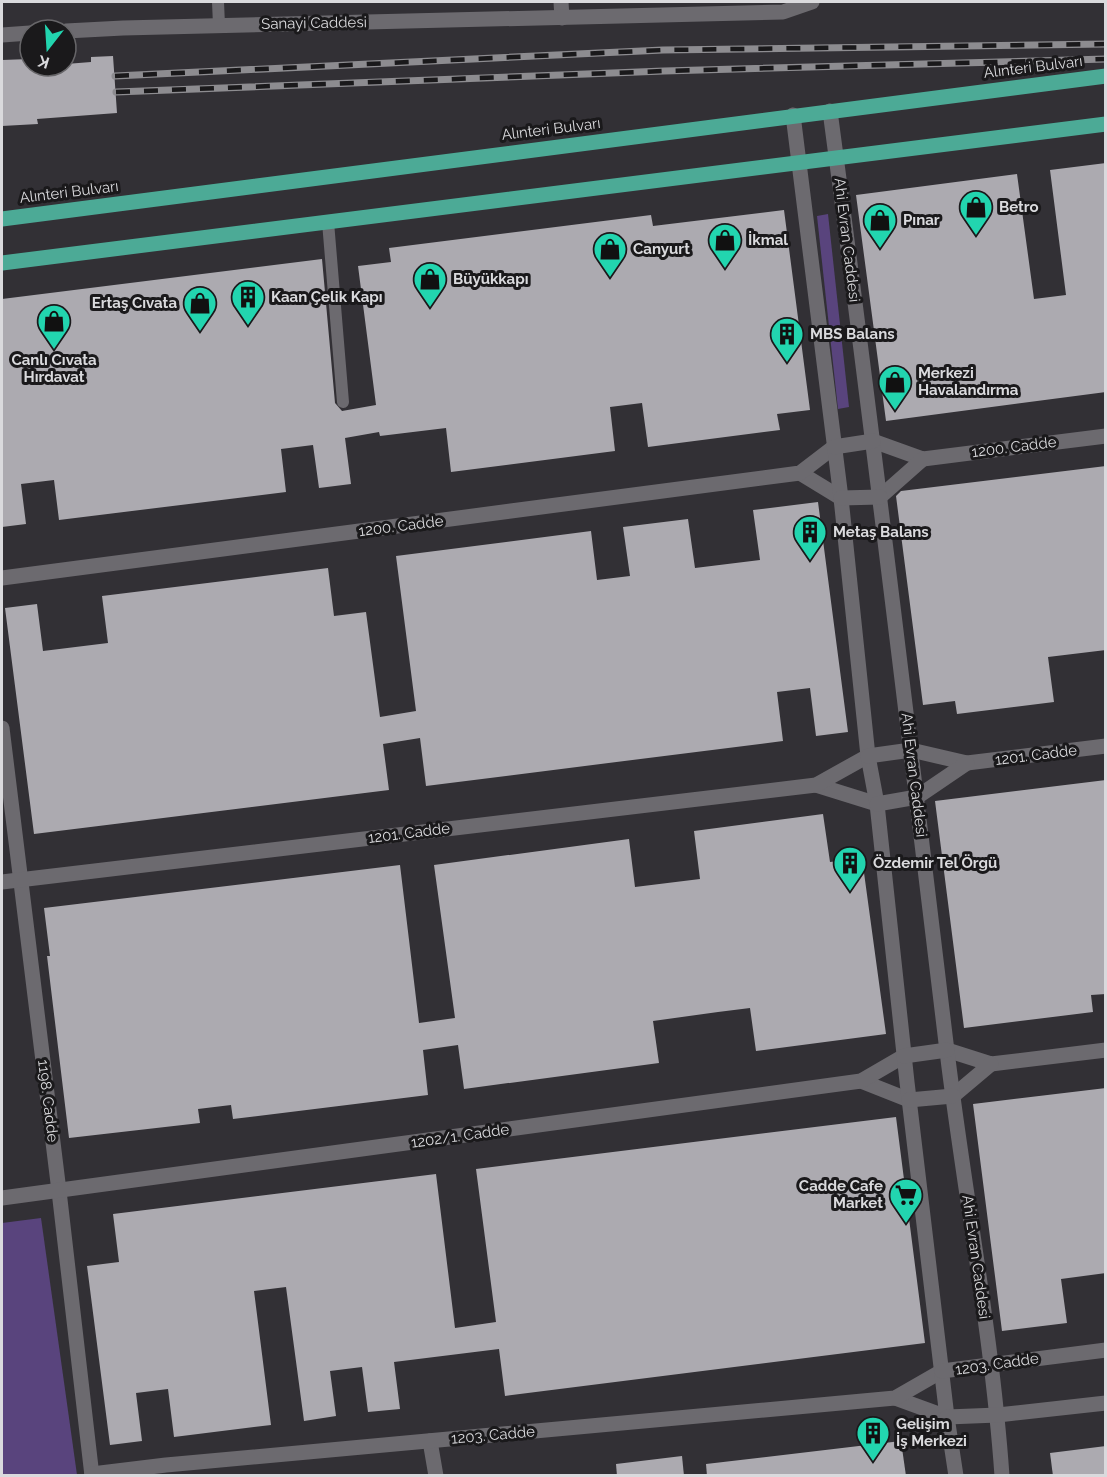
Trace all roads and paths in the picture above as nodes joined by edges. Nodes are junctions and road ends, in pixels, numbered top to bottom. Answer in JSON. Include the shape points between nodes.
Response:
{"nodes":[{"id":1,"x":218,"y":2,"type":"edge"},
{"id":2,"x":561,"y":2,"type":"edge"},
{"id":3,"x":812,"y":2,"type":"edge"},
{"id":4,"x":749,"y":7,"type":"edge"},
{"id":5,"x":562,"y":18,"type":"junction"},
{"id":6,"x":219,"y":25,"type":"junction"},
{"id":7,"x":78,"y":31,"type":"edge"},
{"id":8,"x":18,"y":34,"type":"edge"},
{"id":9,"x":2,"y":35,"type":"edge"},
{"id":10,"x":1106,"y":76,"type":"edge"},
{"id":11,"x":830,"y":111,"type":"junction"},
{"id":12,"x":793,"y":116,"type":"junction"},
{"id":13,"x":1106,"y":124,"type":"edge"},
{"id":14,"x":836,"y":158,"type":"junction"},
{"id":15,"x":800,"y":163,"type":"junction"},
{"id":16,"x":2,"y":219,"type":"edge"},
{"id":17,"x":328,"y":222,"type":"junction"},
{"id":18,"x":2,"y":263,"type":"edge"},
{"id":19,"x":343,"y":402,"type":"dead end"},
{"id":20,"x":1106,"y":436,"type":"edge"},
{"id":21,"x":873,"y":441,"type":"junction"},
{"id":22,"x":834,"y":447,"type":"junction"},
{"id":23,"x":923,"y":459,"type":"junction"},
{"id":24,"x":800,"y":473,"type":"junction"},
{"id":25,"x":880,"y":496,"type":"junction"},
{"id":26,"x":841,"y":498,"type":"junction"},
{"id":27,"x":2,"y":578,"type":"edge"},
{"id":28,"x":2,"y":728,"type":"edge"},
{"id":29,"x":1106,"y":746,"type":"edge"},
{"id":30,"x":911,"y":750,"type":"junction"},
{"id":31,"x":868,"y":756,"type":"junction"},
{"id":32,"x":967,"y":763,"type":"junction"},
{"id":33,"x":816,"y":785,"type":"junction"},
{"id":34,"x":917,"y":796,"type":"junction"},
{"id":35,"x":877,"y":804,"type":"junction"},
{"id":36,"x":20,"y":879,"type":"junction"},
{"id":37,"x":2,"y":882,"type":"edge"},
{"id":38,"x":947,"y":1050,"type":"junction"},
{"id":39,"x":1106,"y":1050,"type":"edge"},
{"id":40,"x":904,"y":1056,"type":"junction"},
{"id":41,"x":991,"y":1064,"type":"junction"},
{"id":42,"x":861,"y":1081,"type":"junction"},
{"id":43,"x":953,"y":1096,"type":"junction"},
{"id":44,"x":909,"y":1101,"type":"junction"},
{"id":45,"x":59,"y":1191,"type":"junction"},
{"id":46,"x":2,"y":1198,"type":"edge"},
{"id":47,"x":1106,"y":1350,"type":"edge"},
{"id":48,"x":991,"y":1364,"type":"junction"},
{"id":49,"x":942,"y":1371,"type":"junction"},
{"id":50,"x":895,"y":1398,"type":"junction"},
{"id":51,"x":1106,"y":1402,"type":"edge"},
{"id":52,"x":998,"y":1414,"type":"junction"},
{"id":53,"x":947,"y":1417,"type":"junction"},
{"id":54,"x":430,"y":1441,"type":"junction"},
{"id":55,"x":167,"y":1470,"type":"edge"},
{"id":56,"x":92,"y":1475,"type":"edge"},
{"id":57,"x":436,"y":1476,"type":"edge"},
{"id":58,"x":956,"y":1476,"type":"edge"},
{"id":59,"x":1002,"y":1476,"type":"edge"}],
"edges":[{"from":1,"to":6,"type":"lane"},
{"from":2,"to":5,"type":"street"},
{"from":3,"to":4,"type":"street","name":"Sanayi Caddesi","via":[[783,12]]},
{"from":4,"to":5,"type":"street","name":"Sanayi Caddesi"},
{"from":5,"to":6,"type":"street","name":"Sanayi Caddesi"},
{"from":6,"to":7,"type":"street","name":"Sanayi Caddesi"},
{"from":8,"to":9,"type":"street"},
{"from":10,"to":11,"type":"main road","name":"Alınteri Bulvarı"},
{"from":11,"to":12,"type":"main road","name":"Alınteri Bulvarı"},
{"from":11,"to":14,"type":"street","name":"Ahi Evran Caddesi"},
{"from":12,"to":15,"type":"street"},
{"from":12,"to":16,"type":"main road","name":"Alınteri Bulvarı"},
{"from":13,"to":14,"type":"main road"},
{"from":14,"to":15,"type":"main road"},
{"from":14,"to":21,"type":"street","name":"Ahi Evran Caddesi"},
{"from":15,"to":17,"type":"main road"},
{"from":15,"to":22,"type":"street"},
{"from":17,"to":18,"type":"main road"},
{"from":17,"to":19,"type":"lane"},
{"from":20,"to":23,"type":"street","name":"1200. Cadde"},
{"from":21,"to":22,"type":"street","name":"1200. Cadde"},
{"from":21,"to":23,"type":"street","name":"1200. Cadde"},
{"from":21,"to":25,"type":"street","name":"Ahi Evran Caddesi"},
{"from":22,"to":24,"type":"street","name":"1200. Cadde"},
{"from":22,"to":26,"type":"street"},
{"from":23,"to":25,"type":"street"},
{"from":24,"to":26,"type":"street"},
{"from":24,"to":27,"type":"street","name":"1200. Cadde"},
{"from":25,"to":26,"type":"street"},
{"from":25,"to":30,"type":"street","name":"Ahi Evran Caddesi"},
{"from":26,"to":31,"type":"street"},
{"from":28,"to":36,"type":"street","name":"1198. Cadde"},
{"from":29,"to":32,"type":"street","name":"1201. Cadde"},
{"from":30,"to":31,"type":"street","name":"1201. Cadde"},
{"from":30,"to":32,"type":"street","name":"1201. Cadde"},
{"from":30,"to":34,"type":"street","name":"Ahi Evran Caddesi"},
{"from":31,"to":33,"type":"street","name":"1201. Cadde"},
{"from":31,"to":35,"type":"street"},
{"from":32,"to":34,"type":"street","name":"1201. Cadde"},
{"from":33,"to":35,"type":"street","name":"1201. Cadde"},
{"from":33,"to":36,"type":"street","name":"1201. Cadde"},
{"from":34,"to":35,"type":"street","name":"1201. Cadde"},
{"from":34,"to":38,"type":"street","name":"Ahi Evran Caddesi"},
{"from":35,"to":40,"type":"street"},
{"from":36,"to":37,"type":"street","name":"1201. Cadde"},
{"from":36,"to":45,"type":"street","name":"1198. Cadde"},
{"from":38,"to":40,"type":"street","name":"1202/1. Cadde"},
{"from":38,"to":41,"type":"street","name":"1202/1. Cadde"},
{"from":38,"to":43,"type":"street","name":"Ahi Evran Caddesi"},
{"from":39,"to":41,"type":"street","name":"1202/1. Cadde"},
{"from":40,"to":42,"type":"street","name":"1202/1. Cadde"},
{"from":40,"to":44,"type":"street"},
{"from":41,"to":43,"type":"street"},
{"from":42,"to":44,"type":"street"},
{"from":42,"to":45,"type":"street","name":"1202/1. Cadde"},
{"from":43,"to":44,"type":"street"},
{"from":43,"to":48,"type":"street","name":"Ahi Evran Caddesi"},
{"from":44,"to":49,"type":"street"},
{"from":45,"to":46,"type":"street","name":"1202/1. Cadde"},
{"from":45,"to":56,"type":"street","name":"1198. Cadde"},
{"from":47,"to":48,"type":"street","name":"1203. Cadde"},
{"from":48,"to":49,"type":"street","name":"1203. Cadde"},
{"from":48,"to":52,"type":"street","name":"Ahi Evran Caddesi"},
{"from":49,"to":50,"type":"street","name":"1203. Cadde"},
{"from":49,"to":53,"type":"street"},
{"from":50,"to":53,"type":"street","name":"1203. Cadde"},
{"from":50,"to":54,"type":"street","name":"1203. Cadde"},
{"from":51,"to":52,"type":"street","name":"1203. Cadde"},
{"from":52,"to":53,"type":"street","name":"1203. Cadde"},
{"from":52,"to":59,"type":"street","name":"Ahi Evran Caddesi"},
{"from":53,"to":58,"type":"street"},
{"from":54,"to":55,"type":"street","name":"1203. Cadde"},
{"from":54,"to":57,"type":"street"},
{"from":55,"to":56,"type":"street","name":"1203. Cadde"}]}
